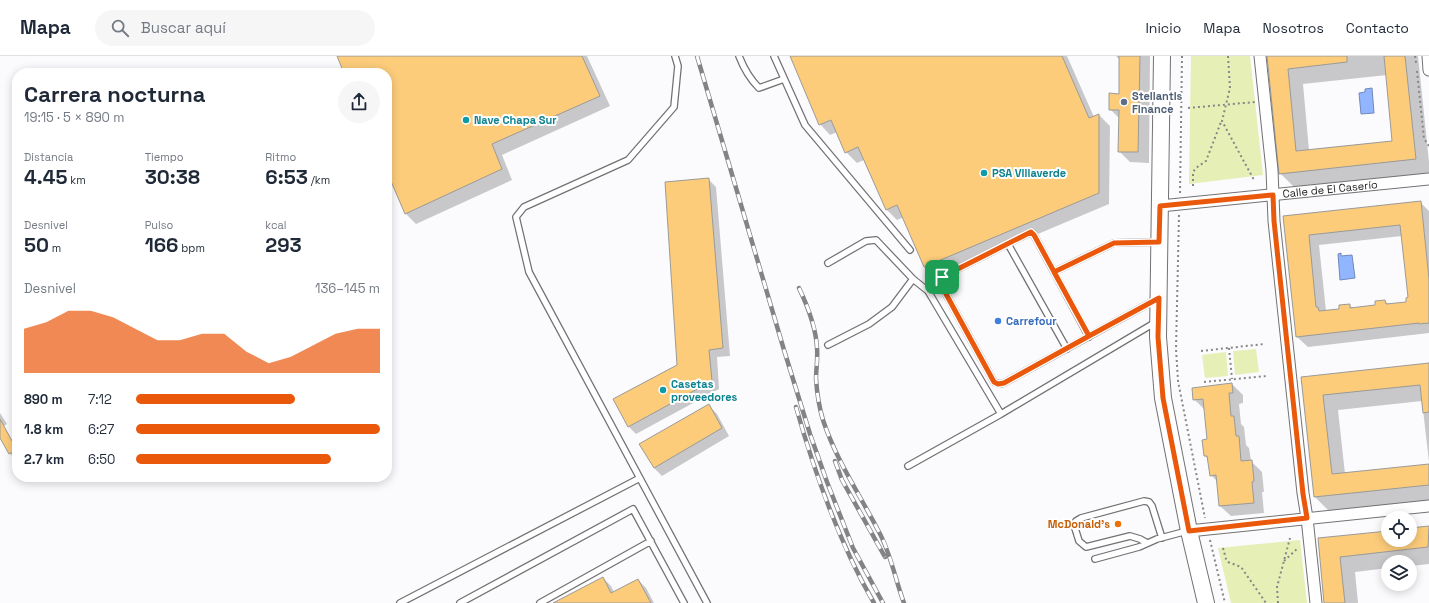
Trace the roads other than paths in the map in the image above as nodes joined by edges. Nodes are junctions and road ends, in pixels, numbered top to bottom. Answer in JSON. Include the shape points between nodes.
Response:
{"nodes":[{"id":1,"x":675,"y":56,"type":"edge"},
{"id":2,"x":739,"y":56,"type":"edge"},
{"id":3,"x":774,"y":56,"type":"edge"},
{"id":4,"x":1162,"y":56,"type":"edge"},
{"id":5,"x":1260,"y":56,"type":"edge"},
{"id":6,"x":1428,"y":56,"type":"edge"},
{"id":7,"x":1429,"y":70,"type":"edge"},
{"id":8,"x":784,"y":79,"type":"junction"},
{"id":9,"x":1429,"y":179,"type":"edge"},
{"id":10,"x":1273,"y":195,"type":"junction"},
{"id":11,"x":1160,"y":206,"type":"junction"},
{"id":12,"x":1159,"y":242,"type":"junction"},
{"id":13,"x":1008,"y":244,"type":"junction"},
{"id":14,"x":910,"y":250,"type":"dead end"},
{"id":15,"x":828,"y":263,"type":"dead end"},
{"id":16,"x":1054,"y":272,"type":"junction"},
{"id":17,"x":913,"y":279,"type":"junction"},
{"id":18,"x":1159,"y":298,"type":"junction"},
{"id":19,"x":1158,"y":321,"type":"junction"},
{"id":20,"x":1089,"y":336,"type":"junction"},
{"id":21,"x":828,"y":345,"type":"dead end"},
{"id":22,"x":1067,"y":349,"type":"junction"},
{"id":23,"x":1001,"y":414,"type":"junction"},
{"id":24,"x":908,"y":466,"type":"dead end"},
{"id":25,"x":640,"y":478,"type":"junction"},
{"id":26,"x":1429,"y":506,"type":"edge"},
{"id":27,"x":1307,"y":518,"type":"junction"},
{"id":28,"x":1189,"y":531,"type":"junction"},
{"id":29,"x":1162,"y":538,"type":"junction"},
{"id":30,"x":651,"y":541,"type":"junction"},
{"id":31,"x":1147,"y":543,"type":"junction"},
{"id":32,"x":1096,"y":559,"type":"dead end"},
{"id":33,"x":400,"y":603,"type":"edge"},
{"id":34,"x":460,"y":603,"type":"edge"},
{"id":35,"x":540,"y":603,"type":"edge"},
{"id":36,"x":684,"y":603,"type":"edge"},
{"id":37,"x":707,"y":603,"type":"edge"},
{"id":38,"x":1206,"y":603,"type":"edge"},
{"id":39,"x":1316,"y":603,"type":"edge"}],
"edges":[{"from":1,"to":25,"type":"lane","via":[[678,66],[674,107],[628,160],[524,207],[516,217],[529,272]]},
{"from":2,"to":8,"type":"lane","via":[[745,72],[759,88]]},
{"from":3,"to":8,"type":"lane"},
{"from":4,"to":11,"type":"street"},
{"from":5,"to":10,"type":"street"},
{"from":6,"to":7,"type":"street"},
{"from":8,"to":14,"type":"lane","via":[[805,125]]},
{"from":9,"to":10,"type":"street","name":"Calle de El Caserío"},
{"from":10,"to":11,"type":"street","name":"Calle de El Caserío"},
{"from":10,"to":27,"type":"street"},
{"from":11,"to":12,"type":"street"},
{"from":12,"to":16,"type":"lane","via":[[1114,243]]},
{"from":12,"to":18,"type":"street"},
{"from":13,"to":16,"type":"lane","via":[[1031,232]]},
{"from":13,"to":22,"type":"lane"},
{"from":13,"to":22,"type":"lane","via":[[940,280],[994,382],[1004,383]]},
{"from":15,"to":17,"type":"lane","via":[[866,241],[876,240]]},
{"from":16,"to":20,"type":"lane"},
{"from":17,"to":21,"type":"lane","via":[[892,307],[869,324]]},
{"from":17,"to":23,"type":"lane","via":[[928,291]]},
{"from":18,"to":19,"type":"street"},
{"from":18,"to":20,"type":"lane"},
{"from":19,"to":23,"type":"lane"},
{"from":19,"to":28,"type":"street","via":[[1163,398]]},
{"from":20,"to":22,"type":"lane"},
{"from":23,"to":24,"type":"lane"},
{"from":25,"to":33,"type":"lane"},
{"from":25,"to":37,"type":"lane"},
{"from":26,"to":27,"type":"street"},
{"from":27,"to":28,"type":"street"},
{"from":27,"to":39,"type":"street"},
{"from":28,"to":29,"type":"lane"},
{"from":28,"to":38,"type":"street"},
{"from":29,"to":31,"type":"lane"},
{"from":29,"to":31,"type":"lane","via":[[1152,506],[1144,501],[1081,518],[1074,525],[1079,541],[1086,546],[1130,536]]},
{"from":30,"to":34,"type":"lane","via":[[633,509]]},
{"from":30,"to":35,"type":"lane"},
{"from":30,"to":36,"type":"lane"},
{"from":31,"to":32,"type":"lane"}]}
